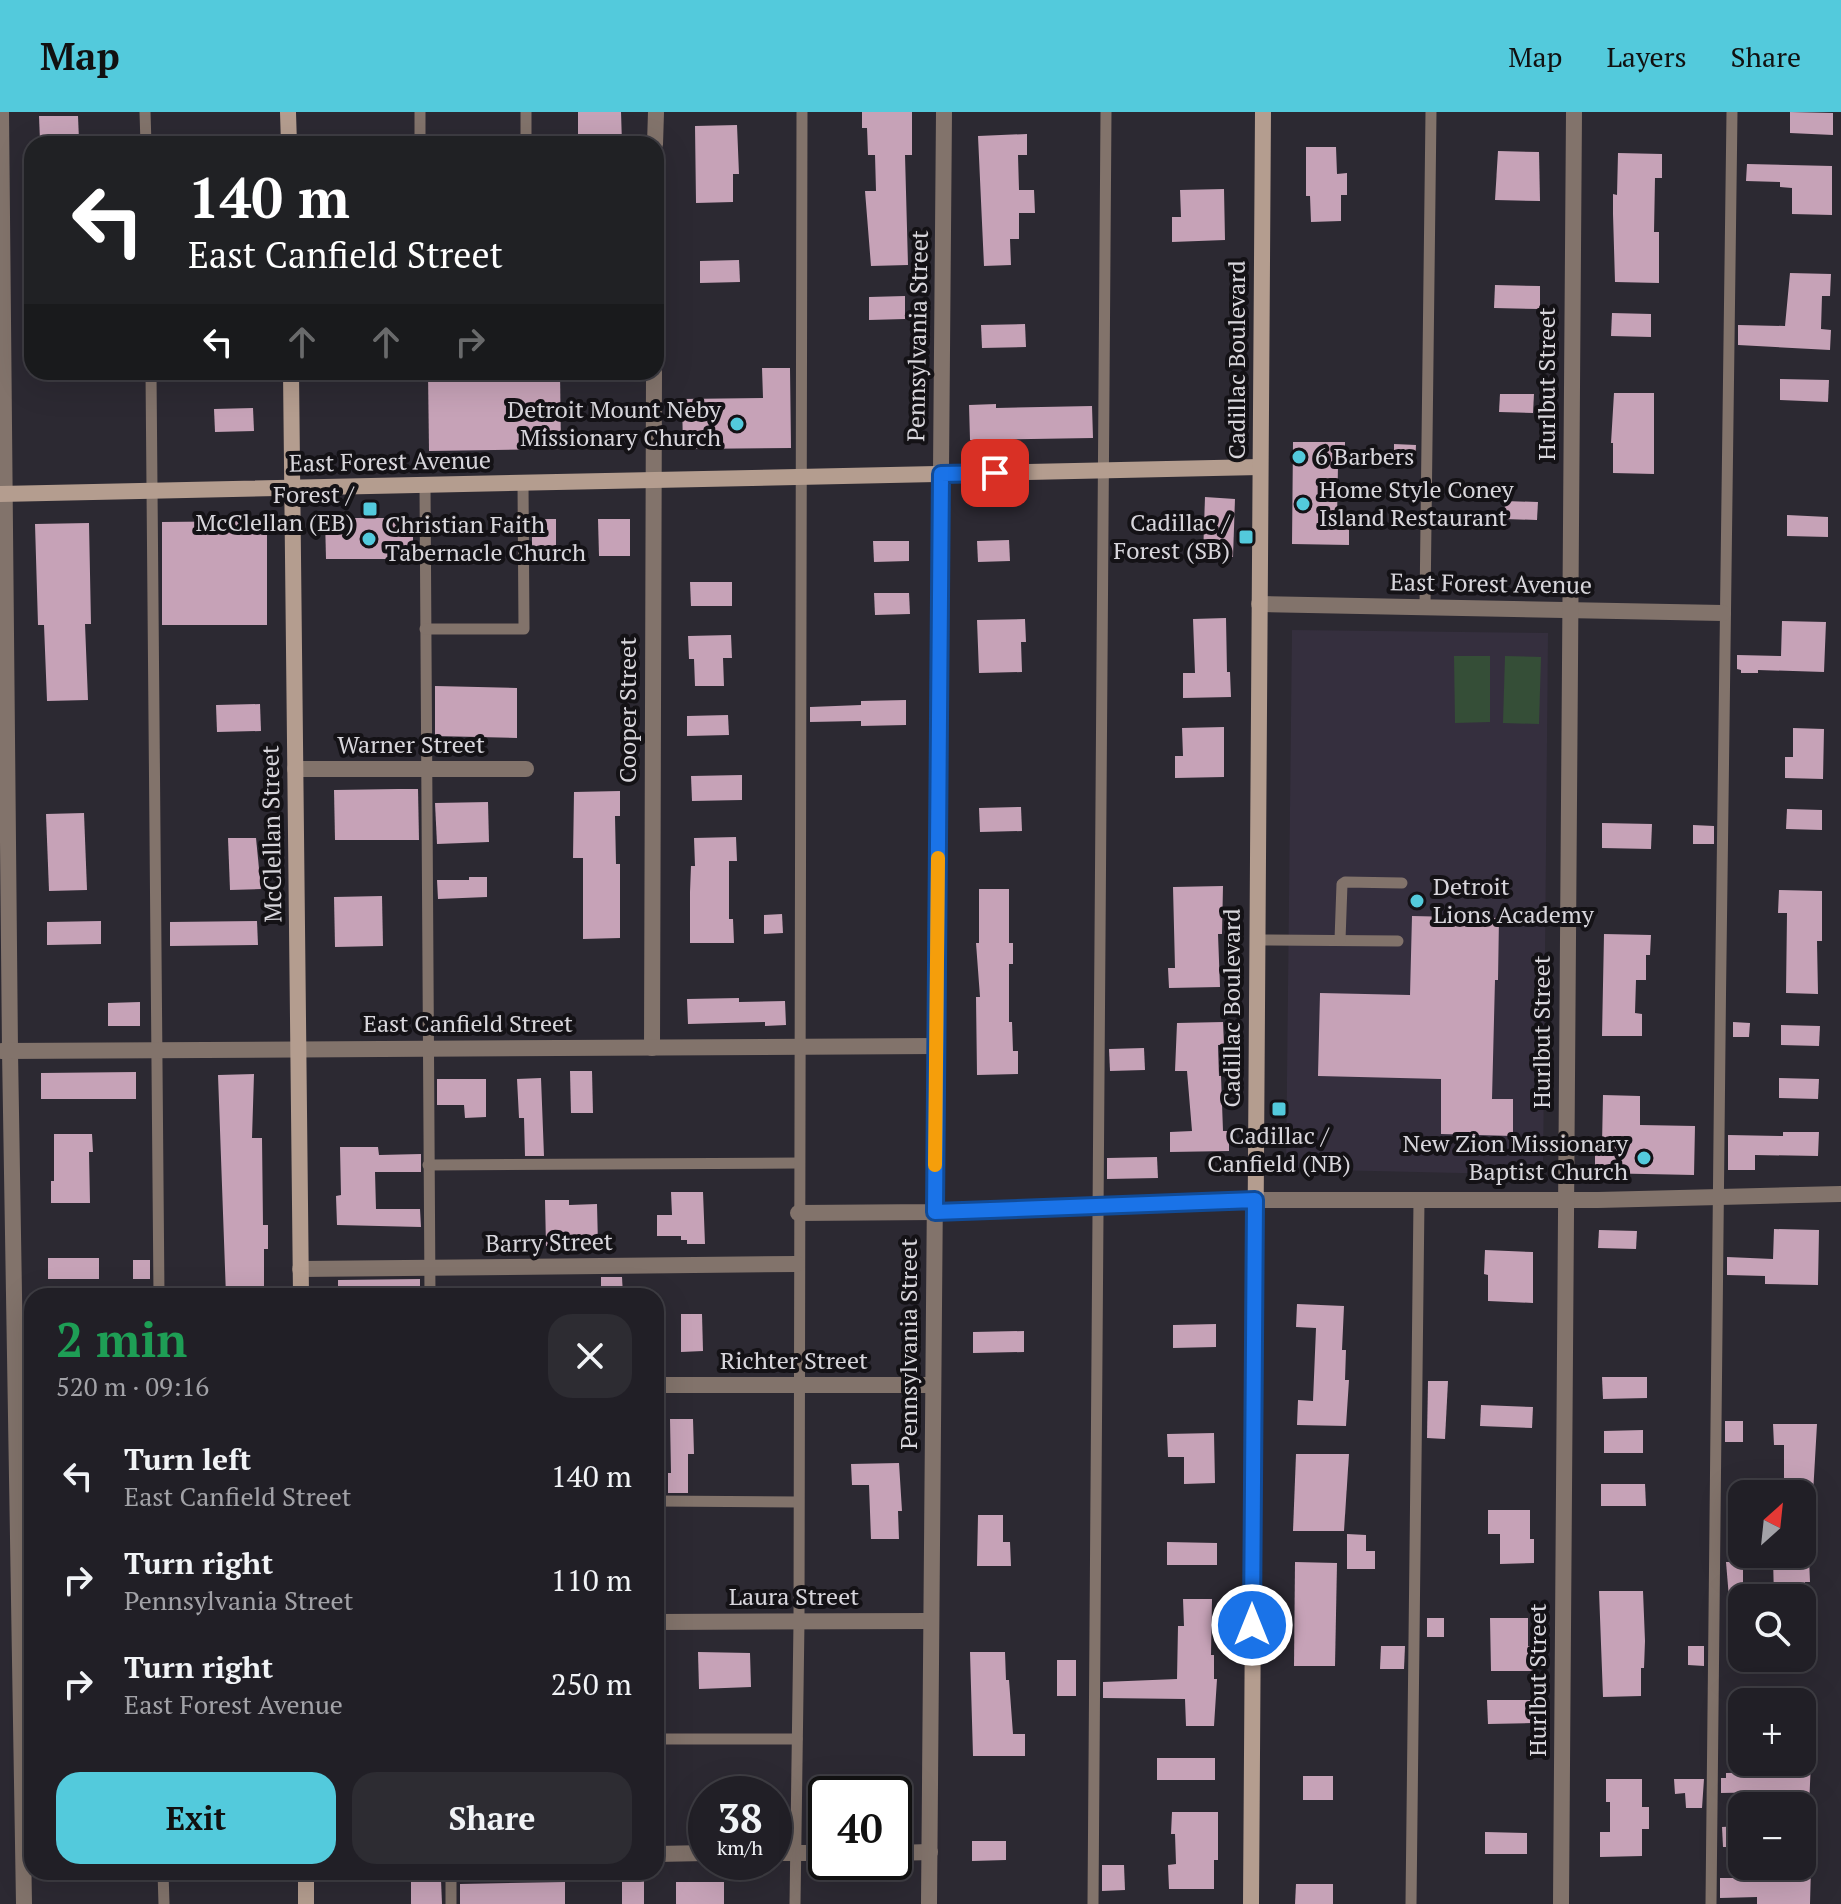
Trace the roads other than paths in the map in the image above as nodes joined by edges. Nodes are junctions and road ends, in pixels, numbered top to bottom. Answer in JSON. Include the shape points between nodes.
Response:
{"nodes":[{"id":1,"x":1,"y":112,"type":"edge"},
{"id":2,"x":145,"y":112,"type":"edge"},
{"id":3,"x":288,"y":112,"type":"edge"},
{"id":4,"x":420,"y":112,"type":"edge"},
{"id":5,"x":526,"y":112,"type":"edge"},
{"id":6,"x":656,"y":112,"type":"edge"},
{"id":7,"x":802,"y":112,"type":"edge"},
{"id":8,"x":944,"y":112,"type":"edge"},
{"id":9,"x":1106,"y":112,"type":"edge"},
{"id":10,"x":1263,"y":112,"type":"edge"},
{"id":11,"x":1431,"y":112,"type":"edge"},
{"id":12,"x":1574,"y":112,"type":"edge"},
{"id":13,"x":1732,"y":112,"type":"edge"},
{"id":14,"x":146,"y":136,"type":"edge"},
{"id":15,"x":289,"y":136,"type":"edge"},
{"id":16,"x":420,"y":136,"type":"edge"},
{"id":17,"x":526,"y":136,"type":"edge"},
{"id":18,"x":655,"y":136,"type":"edge"},
{"id":19,"x":151,"y":380,"type":"edge"},
{"id":20,"x":291,"y":380,"type":"edge"},
{"id":21,"x":654,"y":380,"type":"edge"},
{"id":22,"x":1260,"y":467,"type":"junction"},
{"id":23,"x":1104,"y":470,"type":"junction"},
{"id":24,"x":941,"y":474,"type":"junction"},
{"id":25,"x":800,"y":477,"type":"junction"},
{"id":26,"x":653,"y":481,"type":"junction"},
{"id":27,"x":523,"y":483,"type":"junction"},
{"id":28,"x":425,"y":485,"type":"junction"},
{"id":29,"x":293,"y":488,"type":"junction"},
{"id":30,"x":154,"y":491,"type":"junction"},
{"id":31,"x":2,"y":494,"type":"edge"},
{"id":32,"x":1259,"y":604,"type":"junction"},
{"id":33,"x":1425,"y":606,"type":"junction"},
{"id":34,"x":1570,"y":609,"type":"junction"},
{"id":35,"x":1723,"y":613,"type":"junction"},
{"id":36,"x":425,"y":629,"type":"junction"},
{"id":37,"x":426,"y":768,"type":"junction"},
{"id":38,"x":295,"y":769,"type":"junction"},
{"id":39,"x":526,"y":769,"type":"dead end"},
{"id":40,"x":1402,"y":883,"type":"dead end"},
{"id":41,"x":1257,"y":940,"type":"junction"},
{"id":42,"x":1340,"y":940,"type":"junction"},
{"id":43,"x":1398,"y":941,"type":"dead end"},
{"id":44,"x":936,"y":1046,"type":"junction"},
{"id":45,"x":798,"y":1047,"type":"junction"},
{"id":46,"x":427,"y":1048,"type":"junction"},
{"id":47,"x":652,"y":1048,"type":"junction"},
{"id":48,"x":298,"y":1049,"type":"junction"},
{"id":49,"x":157,"y":1050,"type":"junction"},
{"id":50,"x":5,"y":1051,"type":"edge"},
{"id":51,"x":798,"y":1163,"type":"junction"},
{"id":52,"x":428,"y":1165,"type":"junction"},
{"id":53,"x":1841,"y":1194,"type":"edge"},
{"id":54,"x":1720,"y":1197,"type":"junction"},
{"id":55,"x":1565,"y":1199,"type":"junction"},
{"id":56,"x":1255,"y":1200,"type":"junction"},
{"id":57,"x":1419,"y":1200,"type":"junction"},
{"id":58,"x":1096,"y":1206,"type":"junction"},
{"id":59,"x":935,"y":1212,"type":"junction"},
{"id":60,"x":798,"y":1213,"type":"junction"},
{"id":61,"x":797,"y":1264,"type":"junction"},
{"id":62,"x":429,"y":1268,"type":"junction"},
{"id":63,"x":300,"y":1269,"type":"junction"},
{"id":64,"x":159,"y":1288,"type":"edge"},
{"id":65,"x":301,"y":1288,"type":"edge"},
{"id":66,"x":430,"y":1288,"type":"edge"},
{"id":67,"x":664,"y":1385,"type":"edge"},
{"id":68,"x":799,"y":1385,"type":"junction"},
{"id":69,"x":933,"y":1385,"type":"junction"},
{"id":70,"x":664,"y":1501,"type":"edge"},
{"id":71,"x":798,"y":1502,"type":"junction"},
{"id":72,"x":931,"y":1621,"type":"junction"},
{"id":73,"x":664,"y":1622,"type":"edge"},
{"id":74,"x":799,"y":1622,"type":"junction"},
{"id":75,"x":664,"y":1739,"type":"edge"},
{"id":76,"x":797,"y":1739,"type":"junction"},
{"id":77,"x":912,"y":1852,"type":"edge"},
{"id":78,"x":930,"y":1852,"type":"junction"},
{"id":79,"x":688,"y":1853,"type":"edge"},
{"id":80,"x":795,"y":1853,"type":"junction"},
{"id":81,"x":808,"y":1853,"type":"edge"},
{"id":82,"x":664,"y":1854,"type":"edge"},
{"id":83,"x":163,"y":1880,"type":"edge"},
{"id":84,"x":306,"y":1880,"type":"edge"},
{"id":85,"x":451,"y":1880,"type":"edge"},
{"id":86,"x":24,"y":1904,"type":"edge"},
{"id":87,"x":164,"y":1904,"type":"edge"},
{"id":88,"x":306,"y":1904,"type":"edge"},
{"id":89,"x":451,"y":1904,"type":"edge"},
{"id":90,"x":795,"y":1904,"type":"edge"},
{"id":91,"x":929,"y":1904,"type":"edge"},
{"id":92,"x":1093,"y":1904,"type":"edge"},
{"id":93,"x":1251,"y":1904,"type":"edge"},
{"id":94,"x":1411,"y":1904,"type":"edge"},
{"id":95,"x":1561,"y":1904,"type":"edge"},
{"id":96,"x":1711,"y":1904,"type":"edge"}],
"edges":[{"from":1,"to":31,"type":"street"},
{"from":2,"to":14,"type":"lane"},
{"from":3,"to":15,"type":"street"},
{"from":4,"to":16,"type":"lane"},
{"from":5,"to":17,"type":"lane"},
{"from":6,"to":18,"type":"street"},
{"from":7,"to":25,"type":"lane"},
{"from":8,"to":24,"type":"street","name":"Pennsylvania Street"},
{"from":9,"to":23,"type":"lane"},
{"from":10,"to":22,"type":"street","name":"Cadillac Boulevard"},
{"from":11,"to":33,"type":"lane"},
{"from":12,"to":34,"type":"street","name":"Hurlbut Street"},
{"from":13,"to":35,"type":"lane"},
{"from":19,"to":30,"type":"lane"},
{"from":20,"to":29,"type":"street","name":"McClellan Street"},
{"from":21,"to":26,"type":"street","name":"Cooper Street"},
{"from":22,"to":23,"type":"street","name":"East Forest Avenue"},
{"from":22,"to":32,"type":"street","name":"Cadillac Boulevard"},
{"from":23,"to":24,"type":"street","name":"East Forest Avenue"},
{"from":23,"to":58,"type":"lane"},
{"from":24,"to":25,"type":"street","name":"East Forest Avenue"},
{"from":24,"to":44,"type":"street","name":"Pennsylvania Street"},
{"from":25,"to":26,"type":"street","name":"East Forest Avenue"},
{"from":25,"to":45,"type":"lane"},
{"from":26,"to":27,"type":"street","name":"East Forest Avenue"},
{"from":26,"to":47,"type":"street","name":"Cooper Street"},
{"from":27,"to":28,"type":"street","name":"East Forest Avenue"},
{"from":27,"to":36,"type":"lane","via":[[524,629]]},
{"from":28,"to":29,"type":"street","name":"East Forest Avenue"},
{"from":28,"to":36,"type":"lane"},
{"from":29,"to":30,"type":"street","name":"East Forest Avenue"},
{"from":29,"to":38,"type":"street","name":"McClellan Street"},
{"from":30,"to":31,"type":"street","name":"East Forest Avenue"},
{"from":30,"to":49,"type":"lane"},
{"from":31,"to":50,"type":"street"},
{"from":32,"to":33,"type":"street","name":"East Forest Avenue"},
{"from":32,"to":41,"type":"street","name":"Cadillac Boulevard"},
{"from":33,"to":34,"type":"street","name":"East Forest Avenue"},
{"from":34,"to":35,"type":"street","name":"East Forest Avenue"},
{"from":34,"to":55,"type":"street","name":"Hurlbut Street"},
{"from":35,"to":54,"type":"lane"},
{"from":36,"to":37,"type":"lane"},
{"from":37,"to":38,"type":"street","name":"Warner Street"},
{"from":37,"to":39,"type":"street","name":"Warner Street"},
{"from":37,"to":46,"type":"lane"},
{"from":38,"to":48,"type":"street","name":"McClellan Street"},
{"from":40,"to":42,"type":"lane","via":[[1342,884]]},
{"from":41,"to":42,"type":"lane"},
{"from":41,"to":56,"type":"street","name":"Cadillac Boulevard"},
{"from":42,"to":43,"type":"lane"},
{"from":44,"to":45,"type":"street","name":"East Canfield Street"},
{"from":44,"to":59,"type":"street","name":"Pennsylvania Street"},
{"from":45,"to":47,"type":"street","name":"East Canfield Street"},
{"from":45,"to":51,"type":"lane"},
{"from":46,"to":47,"type":"street","name":"East Canfield Street"},
{"from":46,"to":48,"type":"street","name":"East Canfield Street"},
{"from":46,"to":52,"type":"lane"},
{"from":48,"to":49,"type":"street","name":"East Canfield Street"},
{"from":48,"to":63,"type":"street","name":"McClellan Street"},
{"from":49,"to":50,"type":"street","name":"East Canfield Street"},
{"from":49,"to":64,"type":"lane"},
{"from":50,"to":86,"type":"street"},
{"from":51,"to":52,"type":"lane"},
{"from":51,"to":60,"type":"lane"},
{"from":52,"to":62,"type":"lane"},
{"from":53,"to":54,"type":"street"},
{"from":54,"to":55,"type":"street"},
{"from":54,"to":96,"type":"lane"},
{"from":55,"to":57,"type":"street"},
{"from":55,"to":95,"type":"street","name":"Hurlbut Street"},
{"from":56,"to":57,"type":"street"},
{"from":56,"to":58,"type":"street"},
{"from":56,"to":93,"type":"street","name":"Cadillac Boulevard"},
{"from":57,"to":94,"type":"lane"},
{"from":58,"to":59,"type":"street"},
{"from":58,"to":92,"type":"lane"},
{"from":59,"to":60,"type":"street"},
{"from":59,"to":69,"type":"street","name":"Pennsylvania Street"},
{"from":60,"to":61,"type":"lane"},
{"from":61,"to":62,"type":"street","name":"Barry Street"},
{"from":61,"to":68,"type":"lane"},
{"from":62,"to":63,"type":"street","name":"Barry Street"},
{"from":62,"to":66,"type":"lane"},
{"from":63,"to":65,"type":"street","name":"McClellan Street"},
{"from":67,"to":68,"type":"street","name":"Richter Street"},
{"from":68,"to":69,"type":"street","name":"Richter Street"},
{"from":68,"to":71,"type":"lane"},
{"from":69,"to":72,"type":"street","name":"Pennsylvania Street"},
{"from":70,"to":71,"type":"lane"},
{"from":71,"to":74,"type":"lane"},
{"from":72,"to":74,"type":"street","name":"Laura Street"},
{"from":72,"to":78,"type":"street","name":"Pennsylvania Street"},
{"from":73,"to":74,"type":"street","name":"Laura Street"},
{"from":74,"to":76,"type":"lane"},
{"from":75,"to":76,"type":"lane"},
{"from":76,"to":80,"type":"lane"},
{"from":77,"to":78,"type":"street"},
{"from":78,"to":91,"type":"street","name":"Pennsylvania Street"},
{"from":79,"to":82,"type":"street"},
{"from":80,"to":81,"type":"street"},
{"from":80,"to":90,"type":"lane"},
{"from":83,"to":87,"type":"lane"},
{"from":84,"to":88,"type":"street"},
{"from":85,"to":89,"type":"lane"}]}
